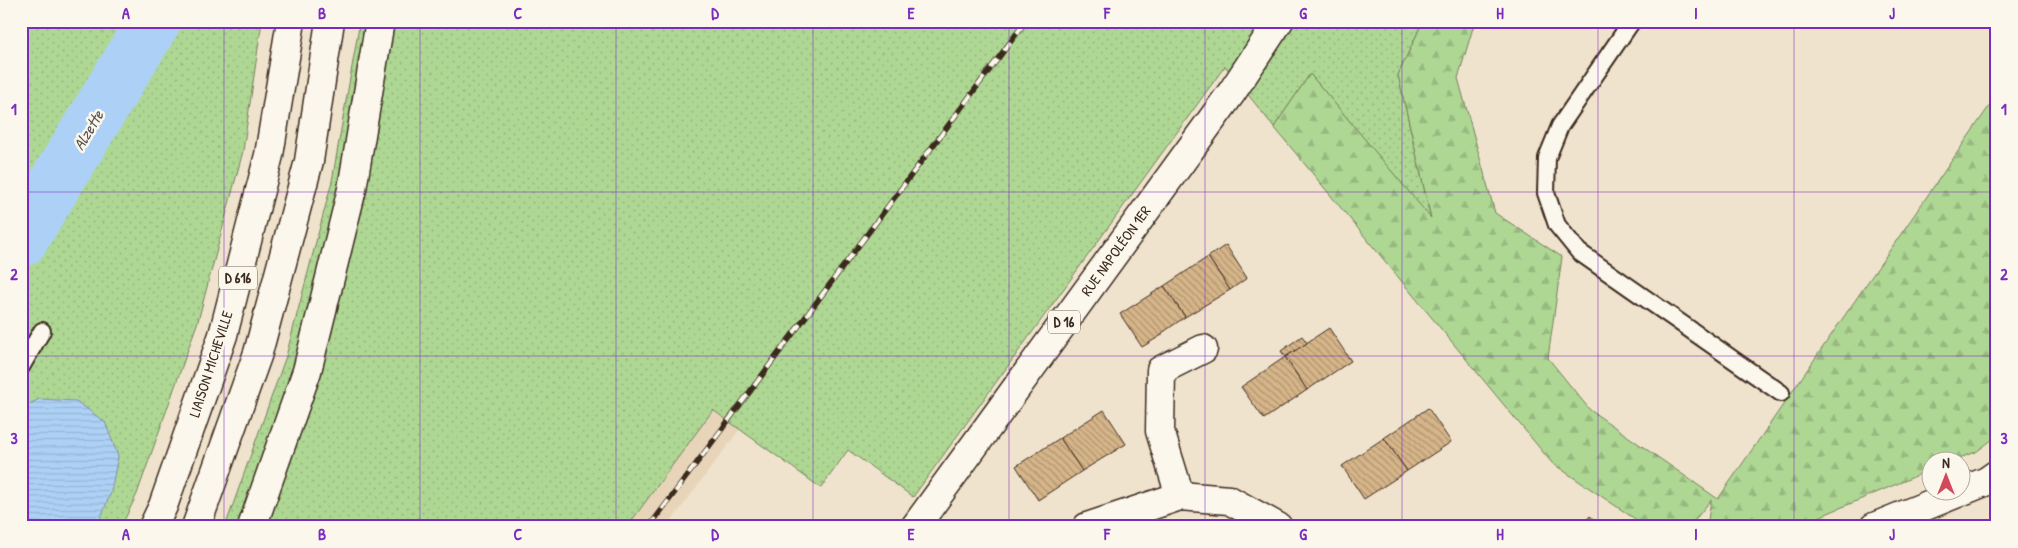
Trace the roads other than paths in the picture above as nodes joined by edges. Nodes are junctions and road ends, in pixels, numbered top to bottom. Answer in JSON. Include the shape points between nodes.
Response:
{"nodes":[{"id":1,"x":291,"y":21,"type":"edge"},
{"id":2,"x":330,"y":21,"type":"edge"},
{"id":3,"x":380,"y":21,"type":"edge"},
{"id":4,"x":1279,"y":21,"type":"edge"},
{"id":5,"x":1632,"y":21,"type":"edge"},
{"id":6,"x":42,"y":331,"type":"dead end"},
{"id":7,"x":1203,"y":349,"type":"dead end"},
{"id":8,"x":21,"y":368,"type":"edge"},
{"id":9,"x":1781,"y":393,"type":"dead end"},
{"id":10,"x":1997,"y":474,"type":"edge"},
{"id":11,"x":1180,"y":496,"type":"junction"},
{"id":12,"x":153,"y":527,"type":"edge"},
{"id":13,"x":196,"y":527,"type":"edge"},
{"id":14,"x":252,"y":527,"type":"edge"},
{"id":15,"x":915,"y":527,"type":"edge"},
{"id":16,"x":1087,"y":527,"type":"edge"},
{"id":17,"x":1278,"y":527,"type":"edge"},
{"id":18,"x":1874,"y":527,"type":"edge"}],
"edges":[{"from":1,"to":12,"type":"main road","name":"LIAISON MICHEVILLE","number":"D 616","via":[[268,155],[224,335]]},
{"from":2,"to":13,"type":"main road","number":"D 616","via":[[309,161],[258,353]]},
{"from":3,"to":14,"type":"main road","via":[[352,189],[307,371]]},
{"from":4,"to":15,"type":"main road","name":"RUE NAPOLÉON 1ER","number":"D 16","via":[[1232,92]]},
{"from":5,"to":9,"type":"lane","via":[[1560,126],[1547,158],[1546,192],[1557,225],[1579,252]]},
{"from":6,"to":8,"type":"lane"},
{"from":7,"to":11,"type":"main road","via":[[1161,370],[1160,431]]},
{"from":10,"to":18,"type":"main road"},
{"from":11,"to":16,"type":"main road"},
{"from":11,"to":17,"type":"main road","via":[[1229,500]]}]}
